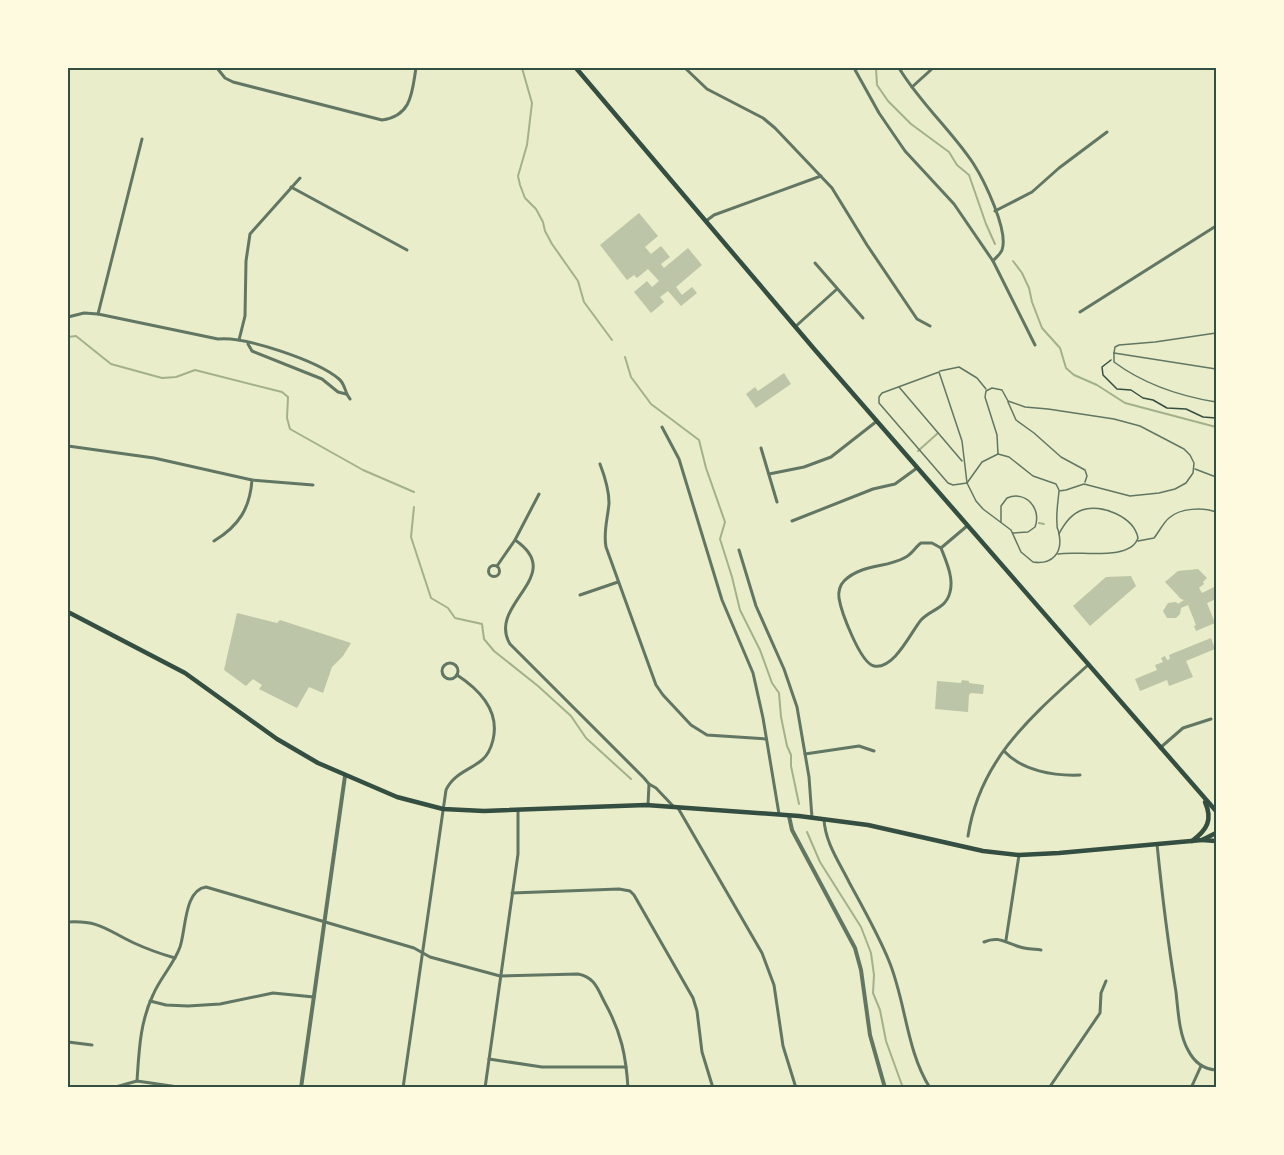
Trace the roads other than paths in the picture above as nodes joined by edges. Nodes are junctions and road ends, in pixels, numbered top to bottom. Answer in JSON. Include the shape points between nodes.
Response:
{"nodes":[{"id":1,"x":217,"y":68,"type":"edge"},
{"id":2,"x":416,"y":68,"type":"edge"},
{"id":3,"x":576,"y":68,"type":"edge"},
{"id":4,"x":685,"y":68,"type":"edge"},
{"id":5,"x":854,"y":68,"type":"edge"},
{"id":6,"x":899,"y":68,"type":"edge"},
{"id":7,"x":933,"y":68,"type":"edge"},
{"id":8,"x":912,"y":87,"type":"junction"},
{"id":9,"x":1107,"y":132,"type":"dead end"},
{"id":10,"x":142,"y":139,"type":"dead end"},
{"id":11,"x":821,"y":176,"type":"junction"},
{"id":12,"x":300,"y":178,"type":"dead end"},
{"id":13,"x":291,"y":187,"type":"junction"},
{"id":14,"x":995,"y":211,"type":"junction"},
{"id":15,"x":705,"y":222,"type":"junction"},
{"id":16,"x":1216,"y":226,"type":"edge"},
{"id":17,"x":407,"y":250,"type":"dead end"},
{"id":18,"x":993,"y":261,"type":"junction"},
{"id":19,"x":815,"y":262,"type":"dead end"},
{"id":20,"x":837,"y":289,"type":"junction"},
{"id":21,"x":1080,"y":312,"type":"dead end"},
{"id":22,"x":98,"y":314,"type":"junction"},
{"id":23,"x":68,"y":317,"type":"edge"},
{"id":24,"x":863,"y":318,"type":"dead end"},
{"id":25,"x":930,"y":326,"type":"dead end"},
{"id":26,"x":795,"y":327,"type":"junction"},
{"id":27,"x":1216,"y":333,"type":"edge"},
{"id":28,"x":239,"y":340,"type":"junction"},
{"id":29,"x":247,"y":344,"type":"junction"},
{"id":30,"x":1035,"y":345,"type":"dead end"},
{"id":31,"x":1114,"y":353,"type":"junction"},
{"id":32,"x":1216,"y":369,"type":"edge"},
{"id":33,"x":939,"y":372,"type":"junction"},
{"id":34,"x":898,"y":387,"type":"junction"},
{"id":35,"x":987,"y":390,"type":"junction"},
{"id":36,"x":346,"y":394,"type":"junction"},
{"id":37,"x":350,"y":399,"type":"dead end"},
{"id":38,"x":1008,"y":401,"type":"junction"},
{"id":39,"x":1216,"y":402,"type":"edge"},
{"id":40,"x":877,"y":421,"type":"junction"},
{"id":41,"x":662,"y":427,"type":"dead end"},
{"id":42,"x":68,"y":446,"type":"edge"},
{"id":43,"x":761,"y":448,"type":"dead end"},
{"id":44,"x":998,"y":454,"type":"junction"},
{"id":45,"x":963,"y":463,"type":"junction"},
{"id":46,"x":600,"y":464,"type":"dead end"},
{"id":47,"x":917,"y":468,"type":"junction"},
{"id":48,"x":1194,"y":468,"type":"junction"},
{"id":49,"x":769,"y":474,"type":"junction"},
{"id":50,"x":1216,"y":477,"type":"edge"},
{"id":51,"x":252,"y":480,"type":"junction"},
{"id":52,"x":967,"y":483,"type":"junction"},
{"id":53,"x":1084,"y":484,"type":"junction"},
{"id":54,"x":313,"y":486,"type":"dead end"},
{"id":55,"x":1059,"y":491,"type":"junction"},
{"id":56,"x":539,"y":494,"type":"dead end"},
{"id":57,"x":777,"y":502,"type":"dead end"},
{"id":58,"x":1216,"y":512,"type":"edge"},
{"id":59,"x":792,"y":521,"type":"dead end"},
{"id":60,"x":1001,"y":522,"type":"junction"},
{"id":61,"x":967,"y":526,"type":"junction"},
{"id":62,"x":1012,"y":533,"type":"junction"},
{"id":63,"x":1059,"y":534,"type":"junction"},
{"id":64,"x":515,"y":540,"type":"junction"},
{"id":65,"x":214,"y":541,"type":"dead end"},
{"id":66,"x":1137,"y":541,"type":"junction"},
{"id":67,"x":941,"y":548,"type":"junction"},
{"id":68,"x":739,"y":550,"type":"dead end"},
{"id":69,"x":1057,"y":554,"type":"junction"},
{"id":70,"x":497,"y":566,"type":"dead end"},
{"id":71,"x":618,"y":582,"type":"junction"},
{"id":72,"x":580,"y":595,"type":"dead end"},
{"id":73,"x":68,"y":612,"type":"edge"},
{"id":74,"x":1088,"y":665,"type":"junction"},
{"id":75,"x":457,"y":675,"type":"junction"},
{"id":76,"x":1211,"y":719,"type":"dead end"},
{"id":77,"x":766,"y":740,"type":"junction"},
{"id":78,"x":1160,"y":748,"type":"junction"},
{"id":79,"x":1004,"y":751,"type":"junction"},
{"id":80,"x":874,"y":752,"type":"dead end"},
{"id":81,"x":805,"y":754,"type":"junction"},
{"id":82,"x":1080,"y":775,"type":"dead end"},
{"id":83,"x":345,"y":776,"type":"junction"},
{"id":84,"x":649,"y":784,"type":"junction"},
{"id":85,"x":1201,"y":794,"type":"junction"},
{"id":86,"x":648,"y":805,"type":"junction"},
{"id":87,"x":676,"y":807,"type":"junction"},
{"id":88,"x":443,"y":809,"type":"junction"},
{"id":89,"x":518,"y":809,"type":"junction"},
{"id":90,"x":1216,"y":811,"type":"edge"},
{"id":91,"x":779,"y":816,"type":"junction"},
{"id":92,"x":789,"y":816,"type":"junction"},
{"id":93,"x":812,"y":818,"type":"junction"},
{"id":94,"x":824,"y":819,"type":"junction"},
{"id":95,"x":1216,"y":833,"type":"edge"},
{"id":96,"x":968,"y":836,"type":"dead end"},
{"id":97,"x":1202,"y":840,"type":"junction"},
{"id":98,"x":1192,"y":841,"type":"junction"},
{"id":99,"x":1216,"y":841,"type":"edge"},
{"id":100,"x":1157,"y":844,"type":"junction"},
{"id":101,"x":1019,"y":855,"type":"junction"},
{"id":102,"x":512,"y":893,"type":"junction"},
{"id":103,"x":68,"y":922,"type":"edge"},
{"id":104,"x":324,"y":923,"type":"junction"},
{"id":105,"x":1006,"y":940,"type":"junction"},
{"id":106,"x":984,"y":942,"type":"dead end"},
{"id":107,"x":1041,"y":950,"type":"dead end"},
{"id":108,"x":423,"y":952,"type":"junction"},
{"id":109,"x":175,"y":958,"type":"junction"},
{"id":110,"x":500,"y":976,"type":"junction"},
{"id":111,"x":1106,"y":981,"type":"dead end"},
{"id":112,"x":314,"y":997,"type":"junction"},
{"id":113,"x":150,"y":1002,"type":"junction"},
{"id":114,"x":68,"y":1042,"type":"edge"},
{"id":115,"x":92,"y":1045,"type":"dead end"},
{"id":116,"x":489,"y":1059,"type":"junction"},
{"id":117,"x":1201,"y":1066,"type":"junction"},
{"id":118,"x":626,"y":1067,"type":"junction"},
{"id":119,"x":1216,"y":1070,"type":"edge"},
{"id":120,"x":137,"y":1081,"type":"junction"},
{"id":121,"x":112,"y":1088,"type":"edge"},
{"id":122,"x":185,"y":1088,"type":"edge"},
{"id":123,"x":301,"y":1088,"type":"edge"},
{"id":124,"x":403,"y":1088,"type":"edge"},
{"id":125,"x":485,"y":1088,"type":"edge"},
{"id":126,"x":628,"y":1088,"type":"edge"},
{"id":127,"x":713,"y":1088,"type":"edge"},
{"id":128,"x":796,"y":1088,"type":"edge"},
{"id":129,"x":885,"y":1088,"type":"edge"},
{"id":130,"x":930,"y":1088,"type":"edge"},
{"id":131,"x":1049,"y":1088,"type":"edge"},
{"id":132,"x":1191,"y":1088,"type":"edge"}],
"edges":[{"from":1,"to":2,"type":"street","via":[[233,82],[382,120],[405,110]]},
{"from":3,"to":15,"type":"main road"},
{"from":4,"to":11,"type":"street","via":[[707,89],[763,118]]},
{"from":5,"to":18,"type":"street","via":[[905,151],[954,204]]},
{"from":6,"to":8,"type":"street"},
{"from":7,"to":8,"type":"street"},
{"from":8,"to":14,"type":"street","via":[[974,165]]},
{"from":9,"to":14,"type":"street","via":[[1032,192]]},
{"from":10,"to":22,"type":"street"},
{"from":11,"to":15,"type":"street","via":[[714,214]]},
{"from":11,"to":25,"type":"street","via":[[917,319]]},
{"from":12,"to":13,"type":"street"},
{"from":13,"to":17,"type":"street"},
{"from":13,"to":28,"type":"street","via":[[250,234]]},
{"from":14,"to":18,"type":"street","via":[[1003,244]]},
{"from":15,"to":26,"type":"main road"},
{"from":16,"to":21,"type":"street"},
{"from":18,"to":30,"type":"street"},
{"from":19,"to":20,"type":"street"},
{"from":20,"to":24,"type":"street"},
{"from":20,"to":26,"type":"street"},
{"from":22,"to":23,"type":"street"},
{"from":22,"to":28,"type":"street"},
{"from":26,"to":40,"type":"main road"},
{"from":27,"to":31,"type":"lane","via":[[1120,345]]},
{"from":28,"to":29,"type":"street"},
{"from":29,"to":36,"type":"street","via":[[252,351],[322,379]]},
{"from":29,"to":36,"type":"street","via":[[269,347],[326,370],[344,384]]},
{"from":31,"to":32,"type":"lane"},
{"from":31,"to":39,"type":"lane","via":[[1113,359],[1121,367],[1150,384]]},
{"from":33,"to":34,"type":"lane"},
{"from":33,"to":35,"type":"lane","via":[[961,368]]},
{"from":33,"to":45,"type":"lane","via":[[962,441]]},
{"from":34,"to":45,"type":"lane"},
{"from":34,"to":52,"type":"lane","via":[[881,394],[880,405],[948,483]]},
{"from":35,"to":38,"type":"lane","via":[[1002,390]]},
{"from":35,"to":44,"type":"lane","via":[[985,397],[997,436]]},
{"from":36,"to":37,"type":"street"},
{"from":38,"to":48,"type":"lane","via":[[1140,426],[1185,450]]},
{"from":38,"to":53,"type":"lane","via":[[1016,420],[1061,457],[1085,470]]},
{"from":40,"to":47,"type":"main road"},
{"from":40,"to":49,"type":"street","via":[[831,457]]},
{"from":41,"to":77,"type":"street","via":[[679,459],[722,600],[753,674]]},
{"from":42,"to":51,"type":"street","via":[[154,458]]},
{"from":43,"to":49,"type":"street"},
{"from":44,"to":52,"type":"lane","via":[[982,462]]},
{"from":44,"to":55,"type":"lane","via":[[1009,457],[1032,475],[1056,484]]},
{"from":45,"to":52,"type":"lane"},
{"from":46,"to":71,"type":"street","via":[[609,502],[604,540]]},
{"from":47,"to":59,"type":"street","via":[[895,484]]},
{"from":47,"to":61,"type":"main road"},
{"from":48,"to":50,"type":"lane"},
{"from":48,"to":53,"type":"lane","via":[[1186,483],[1156,494],[1130,496]]},
{"from":49,"to":57,"type":"street"},
{"from":51,"to":54,"type":"street"},
{"from":51,"to":65,"type":"street","via":[[245,513]]},
{"from":52,"to":60,"type":"lane","via":[[975,500]]},
{"from":53,"to":55,"type":"lane"},
{"from":55,"to":63,"type":"lane"},
{"from":56,"to":64,"type":"street"},
{"from":58,"to":66,"type":"lane","via":[[1205,509],[1176,514],[1153,538]]},
{"from":60,"to":62,"type":"lane"},
{"from":60,"to":62,"type":"lane","via":[[1007,498],[1020,496],[1031,502],[1037,515],[1035,528],[1027,533]]},
{"from":61,"to":67,"type":"street"},
{"from":61,"to":74,"type":"main road"},
{"from":62,"to":69,"type":"lane","via":[[1029,560],[1046,562]]},
{"from":63,"to":66,"type":"lane","via":[[1074,514],[1095,508],[1130,523]]},
{"from":63,"to":69,"type":"lane"},
{"from":64,"to":70,"type":"street"},
{"from":64,"to":84,"type":"street","via":[[530,553],[533,568],[505,621],[506,638]]},
{"from":66,"to":69,"type":"lane","via":[[1114,553]]},
{"from":67,"to":67,"type":"street","via":[[921,543],[906,558],[866,568],[841,586],[839,598],[854,641],[870,664],[885,664],[906,644],[924,617],[945,603],[951,581]]},
{"from":68,"to":81,"type":"street","via":[[756,606],[792,690]]},
{"from":71,"to":72,"type":"street"},
{"from":71,"to":77,"type":"street","via":[[656,685],[691,725],[707,735]]},
{"from":73,"to":83,"type":"main road","via":[[185,673],[277,739]]},
{"from":74,"to":78,"type":"main road"},
{"from":74,"to":79,"type":"street","via":[[1024,726]]},
{"from":75,"to":75,"type":"street","via":[[455,665],[444,666],[446,678]]},
{"from":75,"to":88,"type":"street","via":[[490,706],[494,734],[484,758],[448,785]]},
{"from":76,"to":78,"type":"street","via":[[1183,728]]},
{"from":77,"to":91,"type":"street"},
{"from":78,"to":85,"type":"main road"},
{"from":79,"to":82,"type":"street","via":[[1035,769]]},
{"from":79,"to":96,"type":"street","via":[[980,788]]},
{"from":80,"to":81,"type":"street","via":[[859,746]]},
{"from":81,"to":93,"type":"street"},
{"from":83,"to":88,"type":"main road","via":[[406,800]]},
{"from":83,"to":104,"type":"street"},
{"from":84,"to":86,"type":"street"},
{"from":84,"to":87,"type":"street"},
{"from":85,"to":90,"type":"main road"},
{"from":85,"to":98,"type":"main road","via":[[1209,822]]},
{"from":86,"to":87,"type":"main road"},
{"from":86,"to":89,"type":"main road"},
{"from":87,"to":91,"type":"main road"},
{"from":87,"to":128,"type":"street","via":[[762,954],[774,985],[783,1046]]},
{"from":88,"to":89,"type":"main road"},
{"from":88,"to":108,"type":"street"},
{"from":89,"to":102,"type":"street","via":[[518,855]]},
{"from":91,"to":92,"type":"main road"},
{"from":92,"to":93,"type":"main road"},
{"from":92,"to":129,"type":"street","via":[[792,830],[855,948],[870,1035]]},
{"from":93,"to":94,"type":"main road"},
{"from":94,"to":101,"type":"main road"},
{"from":94,"to":130,"type":"street","via":[[827,839],[890,963],[916,1058]]},
{"from":95,"to":97,"type":"main road"},
{"from":97,"to":98,"type":"main road"},
{"from":97,"to":99,"type":"main road"},
{"from":98,"to":100,"type":"main road"},
{"from":100,"to":101,"type":"main road"},
{"from":100,"to":117,"type":"street","via":[[1184,1039],[1189,1053]]},
{"from":101,"to":105,"type":"street"},
{"from":102,"to":110,"type":"street"},
{"from":102,"to":127,"type":"street","via":[[630,891],[693,998]]},
{"from":103,"to":109,"type":"street","via":[[107,928],[131,942]]},
{"from":104,"to":108,"type":"street"},
{"from":104,"to":109,"type":"street","via":[[206,887],[198,889],[192,898]]},
{"from":104,"to":112,"type":"street"},
{"from":105,"to":106,"type":"street"},
{"from":105,"to":107,"type":"street","via":[[1016,946]]},
{"from":108,"to":110,"type":"street"},
{"from":108,"to":124,"type":"street"},
{"from":109,"to":113,"type":"street"},
{"from":110,"to":116,"type":"street"},
{"from":110,"to":118,"type":"street","via":[[578,974],[592,979],[616,1022]]},
{"from":111,"to":131,"type":"street","via":[[1100,1013]]},
{"from":112,"to":113,"type":"street","via":[[273,993],[220,1004]]},
{"from":112,"to":123,"type":"street"},
{"from":113,"to":120,"type":"street","via":[[140,1043]]},
{"from":114,"to":115,"type":"street"},
{"from":116,"to":118,"type":"street","via":[[542,1067]]},
{"from":116,"to":125,"type":"street"},
{"from":117,"to":119,"type":"street"},
{"from":117,"to":132,"type":"street"},
{"from":118,"to":126,"type":"street"},
{"from":120,"to":121,"type":"street"},
{"from":120,"to":122,"type":"street"}]}
